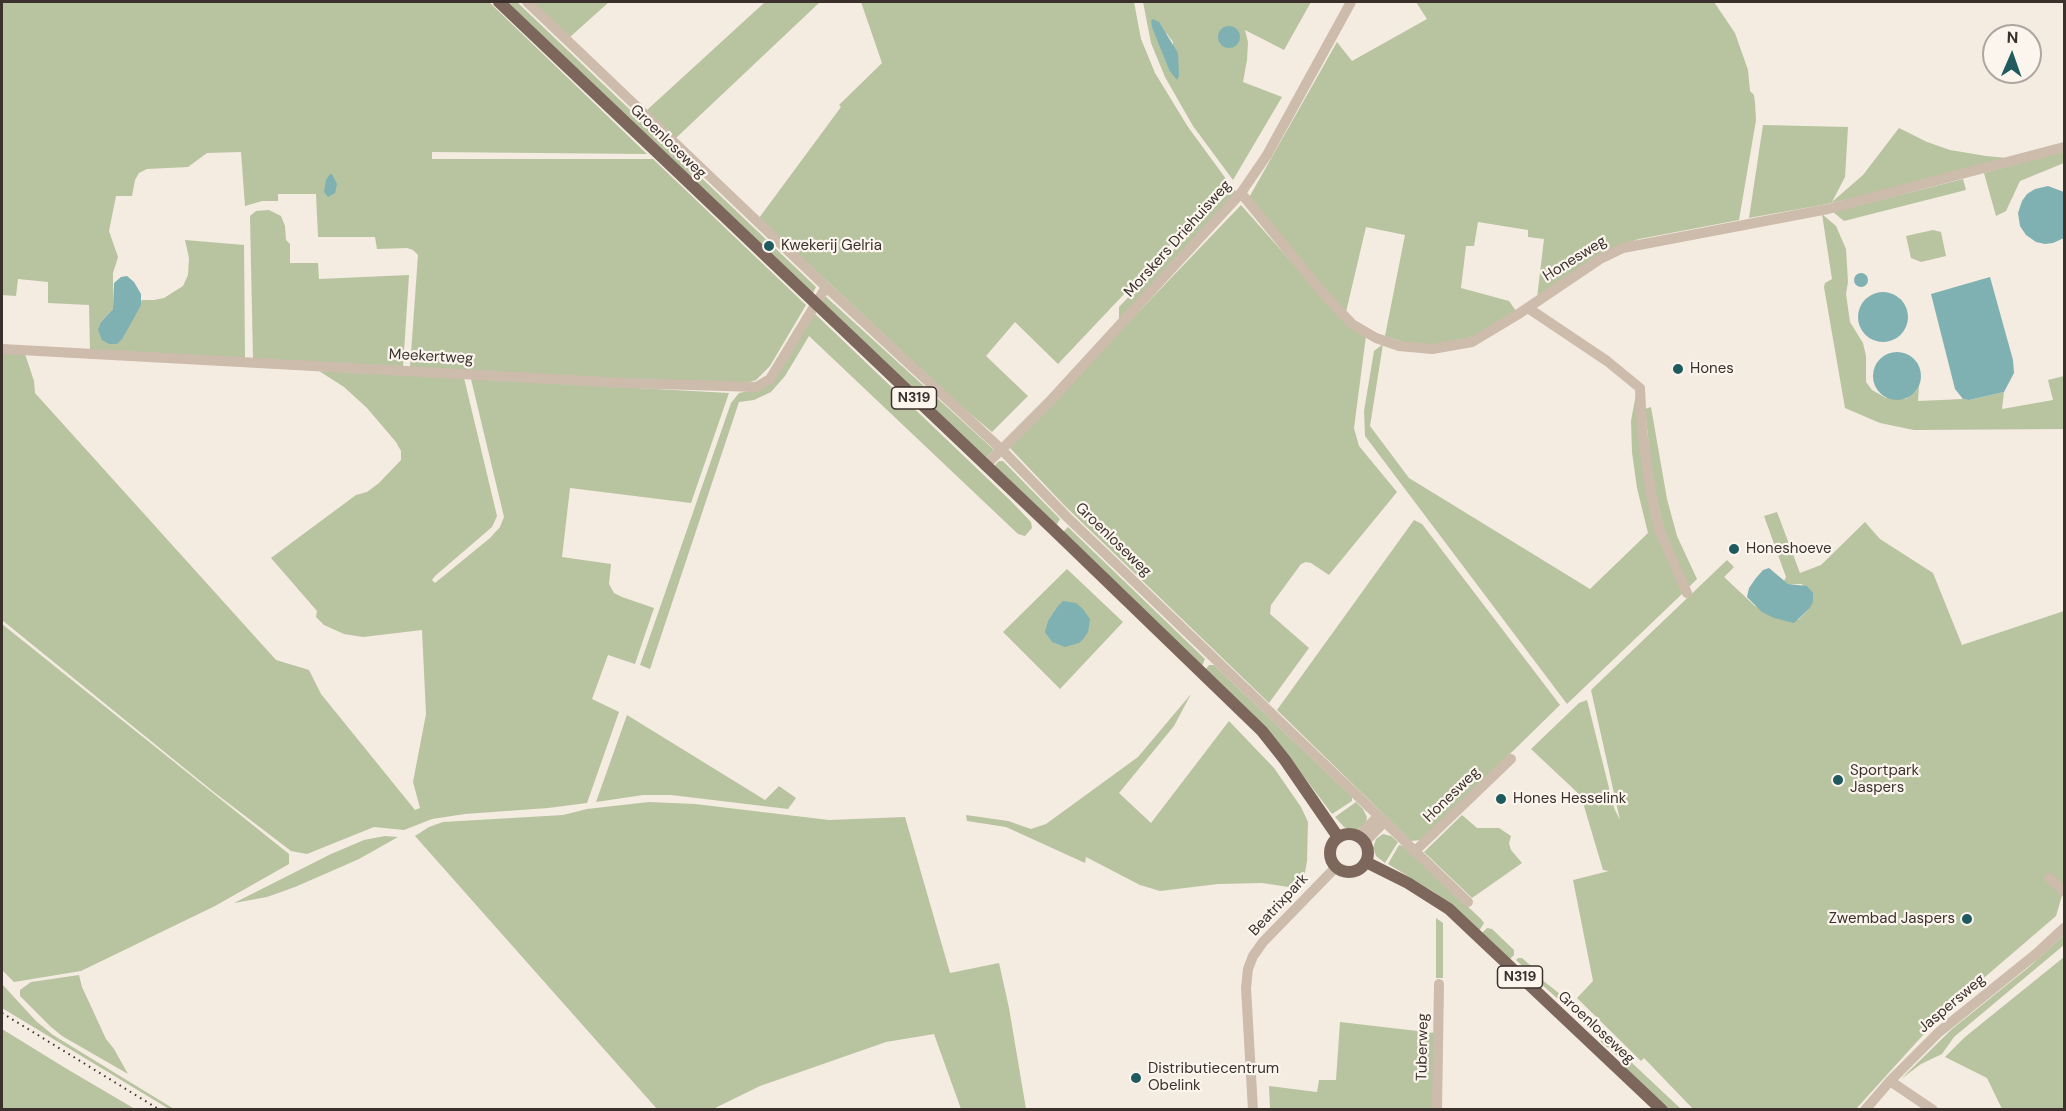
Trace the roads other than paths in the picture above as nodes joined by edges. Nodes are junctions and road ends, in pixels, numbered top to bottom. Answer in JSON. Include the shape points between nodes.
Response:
{"nodes":[{"id":1,"x":499,"y":2,"type":"edge"},
{"id":2,"x":527,"y":2,"type":"edge"},
{"id":3,"x":1351,"y":2,"type":"edge"},
{"id":4,"x":2064,"y":147,"type":"edge"},
{"id":5,"x":1241,"y":193,"type":"junction"},
{"id":6,"x":826,"y":287,"type":"junction"},
{"id":7,"x":815,"y":304,"type":"junction"},
{"id":8,"x":1528,"y":308,"type":"junction"},
{"id":9,"x":2,"y":349,"type":"edge"},
{"id":10,"x":1001,"y":449,"type":"junction"},
{"id":11,"x":985,"y":466,"type":"junction"},
{"id":12,"x":1688,"y":593,"type":"dead end"},
{"id":13,"x":1511,"y":759,"type":"dead end"},
{"id":14,"x":1381,"y":819,"type":"junction"},
{"id":15,"x":1338,"y":837,"type":"junction"},
{"id":16,"x":1362,"y":839,"type":"junction"},
{"id":17,"x":1414,"y":852,"type":"junction"},
{"id":18,"x":1366,"y":862,"type":"junction"},
{"id":19,"x":1336,"y":867,"type":"junction"},
{"id":20,"x":2049,"y":878,"type":"dead end"},
{"id":21,"x":2064,"y":891,"type":"edge"},
{"id":22,"x":1468,"y":902,"type":"dead end"},
{"id":23,"x":2064,"y":928,"type":"edge"},
{"id":24,"x":1439,"y":984,"type":"dead end"},
{"id":25,"x":1890,"y":1081,"type":"junction"},
{"id":26,"x":1253,"y":1110,"type":"edge"},
{"id":27,"x":1437,"y":1110,"type":"edge"},
{"id":28,"x":1662,"y":1110,"type":"edge"},
{"id":29,"x":1865,"y":1110,"type":"edge"},
{"id":30,"x":1933,"y":1110,"type":"edge"}],
"edges":[{"from":1,"to":7,"type":"main road","name":"Groenloseweg","number":"N319"},
{"from":2,"to":6,"type":"street","name":"Groenloseweg"},
{"from":3,"to":5,"type":"street","name":"Morskers Driehuisweg","via":[[1267,155]]},
{"from":4,"to":8,"type":"street","name":"Honesweg","via":[[1828,209],[1623,248]]},
{"from":5,"to":8,"type":"street","name":"Honesweg","via":[[1336,308],[1352,324],[1386,342],[1413,348],[1472,342]]},
{"from":5,"to":10,"type":"street","name":"Morskers Driehuisweg"},
{"from":6,"to":7,"type":"street"},
{"from":6,"to":10,"type":"street","name":"Groenloseweg"},
{"from":7,"to":9,"type":"street","name":"Meekertweg","via":[[770,379],[756,387],[625,384]]},
{"from":7,"to":11,"type":"main road","name":"Groenloseweg","number":"N319"},
{"from":8,"to":12,"type":"street","via":[[1640,388],[1652,500],[1659,529]]},
{"from":10,"to":11,"type":"street","name":"Morskers Driehuisweg"},
{"from":10,"to":14,"type":"street","name":"Groenloseweg","via":[[1075,526]]},
{"from":11,"to":15,"type":"main road","name":"Groenloseweg","number":"N319","via":[[1262,731]]},
{"from":13,"to":17,"type":"street","name":"Honesweg"},
{"from":14,"to":16,"type":"street"},
{"from":14,"to":17,"type":"street","name":"Groenloseweg"},
{"from":15,"to":16,"type":"main road","via":[[1348,834]]},
{"from":15,"to":19,"type":"main road","via":[[1330,849]]},
{"from":16,"to":18,"type":"main road","via":[[1369,850]]},
{"from":17,"to":22,"type":"street","name":"Groenloseweg"},
{"from":18,"to":19,"type":"main road","via":[[1360,870],[1350,873]]},
{"from":18,"to":28,"type":"main road","name":"Groenloseweg","number":"N319","via":[[1449,909]]},
{"from":19,"to":26,"type":"street","name":"Beatrixpark","via":[[1253,956],[1246,980]]},
{"from":20,"to":21,"type":"street"},
{"from":23,"to":25,"type":"street","name":"Jaspersweg","via":[[1960,1014]]},
{"from":24,"to":27,"type":"street","name":"Tuberweg"},
{"from":25,"to":29,"type":"street","name":"Jaspersweg"},
{"from":25,"to":30,"type":"street"}]}
